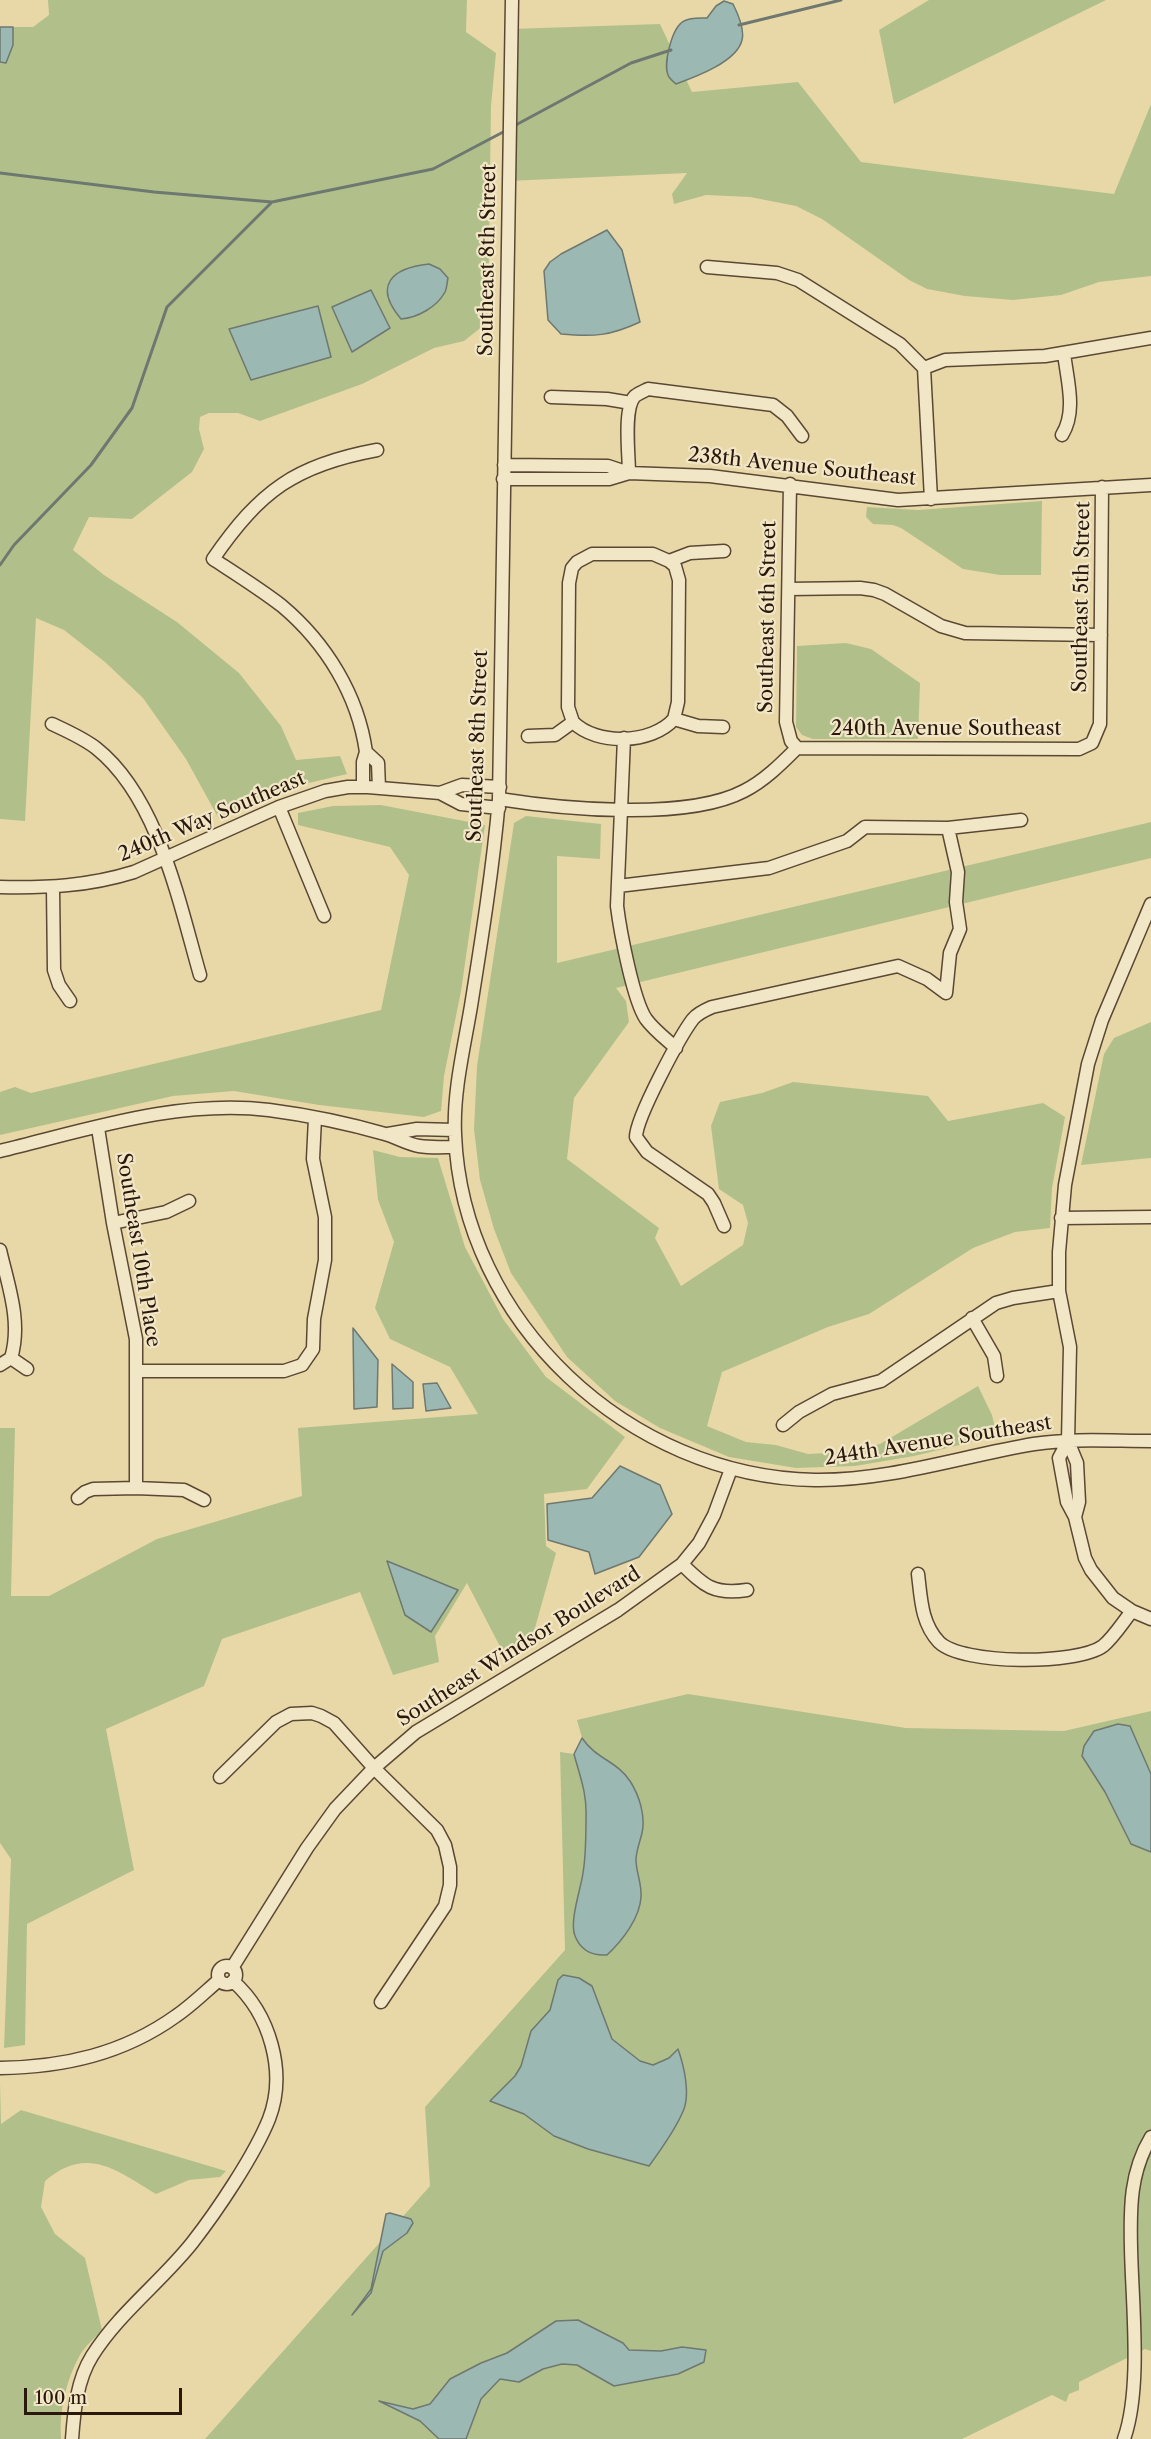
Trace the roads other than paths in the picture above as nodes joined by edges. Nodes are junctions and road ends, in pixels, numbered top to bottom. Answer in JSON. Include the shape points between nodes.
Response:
{"nodes":[{"id":1,"x":512,"y":0,"type":"edge"},
{"id":2,"x":706,"y":267,"type":"dead end"},
{"id":3,"x":1151,"y":338,"type":"edge"},
{"id":4,"x":1064,"y":353,"type":"junction"},
{"id":5,"x":924,"y":368,"type":"junction"},
{"id":6,"x":551,"y":397,"type":"dead end"},
{"id":7,"x":631,"y":403,"type":"junction"},
{"id":8,"x":1062,"y":435,"type":"dead end"},
{"id":9,"x":802,"y":436,"type":"dead end"},
{"id":10,"x":376,"y":450,"type":"dead end"},
{"id":11,"x":504,"y":465,"type":"junction"},
{"id":12,"x":629,"y":473,"type":"junction"},
{"id":13,"x":503,"y":479,"type":"junction"},
{"id":14,"x":790,"y":484,"type":"junction"},
{"id":15,"x":1151,"y":485,"type":"edge"},
{"id":16,"x":1102,"y":487,"type":"junction"},
{"id":17,"x":931,"y":499,"type":"junction"},
{"id":18,"x":724,"y":551,"type":"dead end"},
{"id":19,"x":669,"y":561,"type":"junction"},
{"id":20,"x":789,"y":589,"type":"junction"},
{"id":21,"x":1101,"y":635,"type":"junction"},
{"id":22,"x":674,"y":719,"type":"junction"},
{"id":23,"x":573,"y":722,"type":"junction"},
{"id":24,"x":52,"y":724,"type":"dead end"},
{"id":25,"x":723,"y":727,"type":"dead end"},
{"id":26,"x":528,"y":736,"type":"dead end"},
{"id":27,"x":624,"y":738,"type":"junction"},
{"id":28,"x":1092,"y":743,"type":"joint"},
{"id":29,"x":797,"y":748,"type":"junction"},
{"id":30,"x":366,"y":752,"type":"junction"},
{"id":31,"x":363,"y":787,"type":"junction"},
{"id":32,"x":379,"y":788,"type":"junction"},
{"id":33,"x":440,"y":793,"type":"junction"},
{"id":34,"x":499,"y":798,"type":"junction"},
{"id":35,"x":279,"y":807,"type":"junction"},
{"id":36,"x":622,"y":809,"type":"junction"},
{"id":37,"x":1021,"y":820,"type":"dead end"},
{"id":38,"x":948,"y":828,"type":"junction"},
{"id":39,"x":166,"y":857,"type":"junction"},
{"id":40,"x":618,"y":886,"type":"junction"},
{"id":41,"x":0,"y":887,"type":"edge"},
{"id":42,"x":53,"y":888,"type":"junction"},
{"id":43,"x":1151,"y":904,"type":"edge"},
{"id":44,"x":324,"y":916,"type":"dead end"},
{"id":45,"x":200,"y":975,"type":"dead end"},
{"id":46,"x":70,"y":1001,"type":"dead end"},
{"id":47,"x":676,"y":1048,"type":"junction"},
{"id":48,"x":315,"y":1118,"type":"junction"},
{"id":49,"x":98,"y":1128,"type":"junction"},
{"id":50,"x":454,"y":1130,"type":"junction"},
{"id":51,"x":386,"y":1134,"type":"junction"},
{"id":52,"x":455,"y":1148,"type":"junction"},
{"id":53,"x":0,"y":1151,"type":"edge"},
{"id":54,"x":189,"y":1201,"type":"dead end"},
{"id":55,"x":1151,"y":1217,"type":"edge"},
{"id":56,"x":1061,"y":1218,"type":"junction"},
{"id":57,"x":113,"y":1223,"type":"junction"},
{"id":58,"x":724,"y":1226,"type":"dead end"},
{"id":59,"x":0,"y":1250,"type":"edge"},
{"id":60,"x":1059,"y":1291,"type":"junction"},
{"id":61,"x":972,"y":1318,"type":"junction"},
{"id":62,"x":5,"y":1361,"type":"edge"},
{"id":63,"x":27,"y":1369,"type":"dead end"},
{"id":64,"x":136,"y":1371,"type":"junction"},
{"id":65,"x":997,"y":1376,"type":"dead end"},
{"id":66,"x":783,"y":1425,"type":"dead end"},
{"id":67,"x":1068,"y":1441,"type":"junction"},
{"id":68,"x":1151,"y":1441,"type":"edge"},
{"id":69,"x":731,"y":1469,"type":"junction"},
{"id":70,"x":136,"y":1488,"type":"junction"},
{"id":71,"x":78,"y":1498,"type":"dead end"},
{"id":72,"x":204,"y":1500,"type":"dead end"},
{"id":73,"x":682,"y":1564,"type":"junction"},
{"id":74,"x":918,"y":1574,"type":"dead end"},
{"id":75,"x":747,"y":1590,"type":"dead end"},
{"id":76,"x":1132,"y":1611,"type":"junction"},
{"id":77,"x":1151,"y":1619,"type":"edge"},
{"id":78,"x":374,"y":1768,"type":"junction"},
{"id":79,"x":220,"y":1778,"type":"dead end"},
{"id":80,"x":232,"y":1968,"type":"junction"},
{"id":81,"x":219,"y":1980,"type":"junction"},
{"id":82,"x":233,"y":1982,"type":"junction"},
{"id":83,"x":381,"y":2002,"type":"dead end"},
{"id":84,"x":0,"y":2068,"type":"edge"},
{"id":85,"x":1151,"y":2137,"type":"edge"},
{"id":86,"x":72,"y":2439,"type":"edge"},
{"id":87,"x":1124,"y":2439,"type":"edge"}],
"edges":[{"from":1,"to":11,"type":"street","name":"Southeast 8th Street"},
{"from":2,"to":5,"type":"street","via":[[777,273],[798,280],[900,344]]},
{"from":3,"to":4,"type":"street"},
{"from":4,"to":5,"type":"street","via":[[963,358]]},
{"from":4,"to":8,"type":"street","via":[[1071,408]]},
{"from":5,"to":17,"type":"street"},
{"from":6,"to":7,"type":"street"},
{"from":7,"to":9,"type":"street","via":[[642,392],[659,389],[763,403],[781,410]]},
{"from":7,"to":12,"type":"street"},
{"from":10,"to":30,"type":"street","via":[[326,461],[275,488],[234,529],[213,559],[281,606],[319,644],[348,690]]},
{"from":11,"to":12,"type":"street","name":"238th Avenue Southeast","via":[[608,466]]},
{"from":11,"to":13,"type":"street","name":"Southeast 8th Street"},
{"from":12,"to":13,"type":"street","name":"238th Avenue Southeast","via":[[609,479]]},
{"from":12,"to":14,"type":"street","name":"238th Avenue Southeast"},
{"from":13,"to":34,"type":"street","name":"Southeast 8th Street"},
{"from":14,"to":17,"type":"street","name":"238th Avenue Southeast","via":[[882,499]]},
{"from":14,"to":20,"type":"street","name":"Southeast 6th Street"},
{"from":15,"to":16,"type":"street","name":"238th Avenue Southeast"},
{"from":16,"to":17,"type":"street","name":"238th Avenue Southeast"},
{"from":16,"to":21,"type":"street","name":"Southeast 5th Street"},
{"from":18,"to":19,"type":"street","via":[[690,553]]},
{"from":19,"to":22,"type":"street","via":[[679,580],[678,702]]},
{"from":19,"to":23,"type":"street","via":[[652,554],[592,554],[577,561],[569,583],[568,706]]},
{"from":20,"to":21,"type":"street","via":[[874,590],[941,626],[965,633]]},
{"from":20,"to":29,"type":"street","name":"Southeast 6th Street","via":[[786,722]]},
{"from":21,"to":28,"type":"street","name":"Southeast 5th Street","via":[[1100,724]]},
{"from":22,"to":25,"type":"street","via":[[698,726]]},
{"from":22,"to":27,"type":"street","via":[[658,732]]},
{"from":23,"to":26,"type":"street","via":[[555,735]]},
{"from":23,"to":27,"type":"street","via":[[587,732]]},
{"from":24,"to":39,"type":"street","via":[[96,748],[123,775]]},
{"from":27,"to":36,"type":"street"},
{"from":28,"to":29,"type":"street","name":"240th Avenue Southeast","via":[[1079,749]]},
{"from":29,"to":36,"type":"street","name":"240th Way Southeast","via":[[759,783],[715,802]]},
{"from":30,"to":31,"type":"street"},
{"from":30,"to":32,"type":"street","via":[[378,763]]},
{"from":31,"to":32,"type":"street","name":"240th Way Southeast"},
{"from":31,"to":35,"type":"street","name":"240th Way Southeast","via":[[326,791]]},
{"from":32,"to":33,"type":"street","name":"240th Way Southeast"},
{"from":33,"to":34,"type":"street","name":"240th Way Southeast","via":[[461,804]]},
{"from":33,"to":34,"type":"street","name":"240th Way Southeast","via":[[462,785]]},
{"from":34,"to":36,"type":"street","name":"240th Way Southeast","via":[[545,806]]},
{"from":34,"to":50,"type":"street","name":"Southeast 8th Street"},
{"from":35,"to":39,"type":"street","name":"240th Way Southeast"},
{"from":35,"to":44,"type":"street"},
{"from":36,"to":40,"type":"street"},
{"from":37,"to":38,"type":"street"},
{"from":38,"to":40,"type":"street","via":[[864,827],[847,841],[769,868]]},
{"from":38,"to":47,"type":"street","via":[[958,872],[956,902],[960,929],[950,953],[946,993],[898,966],[703,1010],[692,1020]]},
{"from":39,"to":42,"type":"street","name":"240th Way Southeast","via":[[107,880]]},
{"from":39,"to":45,"type":"street"},
{"from":40,"to":47,"type":"street","via":[[619,926],[637,1001],[646,1020]]},
{"from":41,"to":42,"type":"street","name":"240th Way Southeast"},
{"from":42,"to":46,"type":"street","via":[[54,970]]},
{"from":43,"to":56,"type":"street","via":[[1102,1020],[1088,1064]]},
{"from":47,"to":58,"type":"street","via":[[639,1120],[636,1137],[647,1152],[708,1194]]},
{"from":48,"to":49,"type":"street","via":[[269,1110],[202,1108]]},
{"from":48,"to":51,"type":"street"},
{"from":48,"to":64,"type":"street","via":[[313,1159],[327,1237],[313,1349],[302,1365],[284,1371]]},
{"from":49,"to":53,"type":"street"},
{"from":49,"to":57,"type":"street","name":"Southeast 10th Place"},
{"from":50,"to":51,"type":"street","via":[[417,1129]]},
{"from":50,"to":52,"type":"street","name":"Southeast 8th Street"},
{"from":51,"to":52,"type":"street","via":[[418,1146]]},
{"from":52,"to":69,"type":"street","name":"Southeast 8th Street","via":[[461,1187],[488,1266],[531,1336],[561,1371],[634,1428],[683,1452]]},
{"from":54,"to":57,"type":"street","via":[[166,1212]]},
{"from":55,"to":56,"type":"street"},
{"from":56,"to":60,"type":"street"},
{"from":57,"to":64,"type":"street","name":"Southeast 10th Place","via":[[132,1312]]},
{"from":59,"to":62,"type":"street","via":[[15,1322],[15,1342]]},
{"from":60,"to":61,"type":"street","via":[[1012,1298]]},
{"from":60,"to":67,"type":"street","via":[[1070,1347]]},
{"from":61,"to":65,"type":"street","via":[[994,1356]]},
{"from":61,"to":66,"type":"street","via":[[881,1381],[832,1394]]},
{"from":62,"to":63,"type":"street"},
{"from":64,"to":70,"type":"street","name":"Southeast 10th Place"},
{"from":67,"to":68,"type":"street","name":"244th Avenue Southeast"},
{"from":67,"to":69,"type":"street","name":"244th Avenue Southeast","via":[[852,1478],[785,1478]]},
{"from":67,"to":76,"type":"street","via":[[1077,1463],[1079,1502],[1075,1517],[1079,1540],[1091,1570],[1113,1598]]},
{"from":69,"to":73,"type":"street","name":"Southeast Windsor Boulevard","via":[[714,1515]]},
{"from":70,"to":71,"type":"street","via":[[85,1491]]},
{"from":70,"to":72,"type":"street","via":[[184,1490]]},
{"from":73,"to":75,"type":"street","via":[[714,1590]]},
{"from":73,"to":78,"type":"street","name":"Southeast Windsor Boulevard","via":[[618,1610],[416,1732]]},
{"from":74,"to":76,"type":"street","via":[[922,1609],[932,1633],[955,1652],[975,1657],[1056,1659],[1087,1653],[1102,1646]]},
{"from":76,"to":77,"type":"street"},
{"from":78,"to":79,"type":"street","via":[[334,1723],[303,1712],[276,1722]]},
{"from":78,"to":80,"type":"street","name":"Southeast Windsor Boulevard","via":[[321,1828]]},
{"from":78,"to":83,"type":"street","via":[[437,1830],[450,1867],[445,1906]]},
{"from":80,"to":81,"type":"street","via":[[221,1968]]},
{"from":80,"to":82,"type":"street","via":[[236,1976]]},
{"from":81,"to":82,"type":"street"},
{"from":81,"to":84,"type":"street","via":[[177,2016],[130,2043],[72,2062]]},
{"from":82,"to":86,"type":"street","via":[[268,2030],[276,2072],[269,2118],[235,2179],[191,2243],[92,2356],[79,2384]]},
{"from":85,"to":87,"type":"street","via":[[1141,2153],[1132,2185],[1134,2373]]}]}
